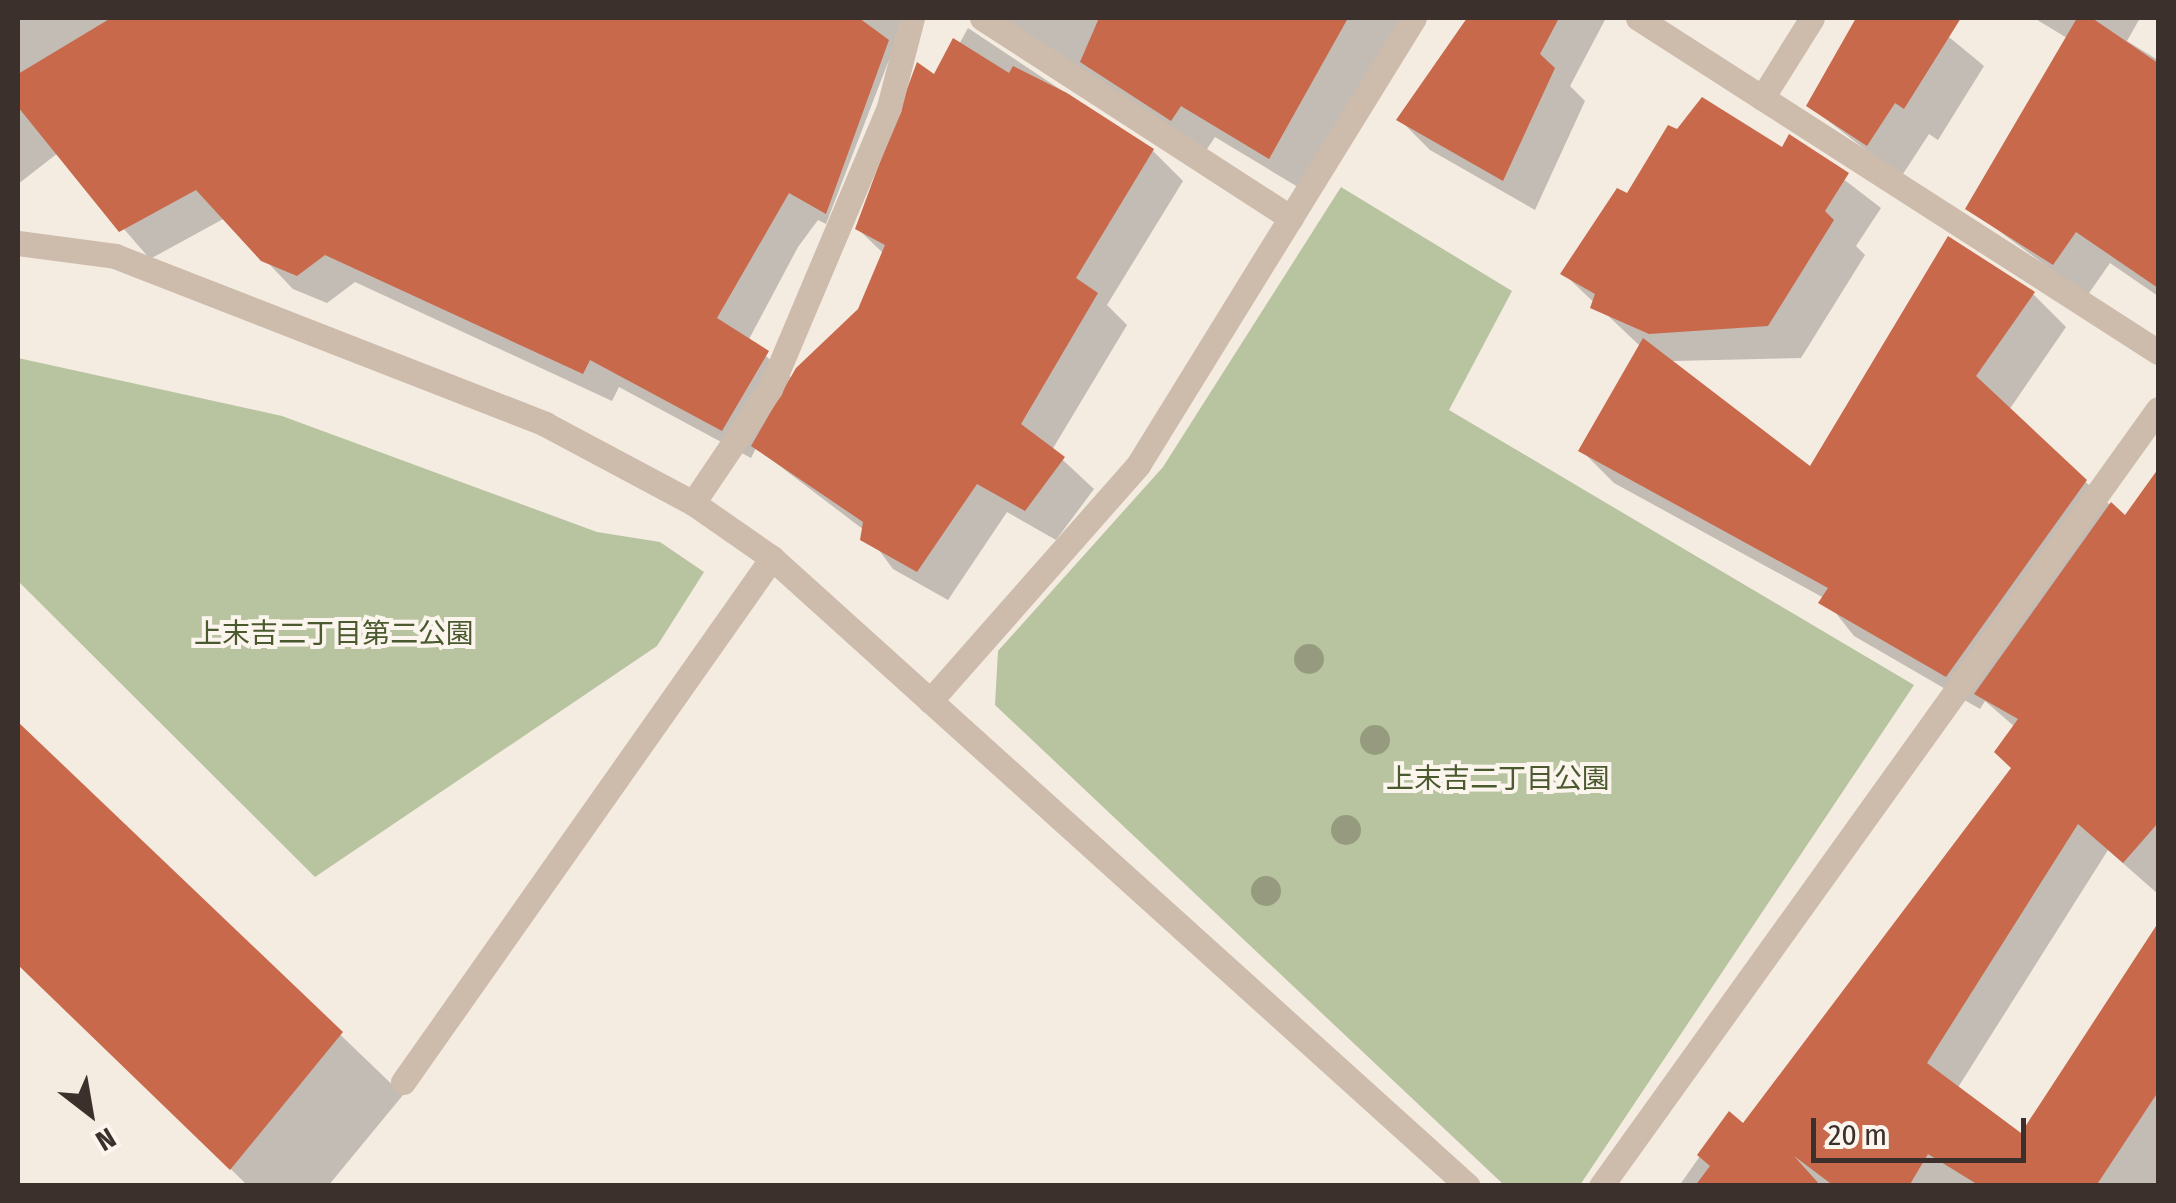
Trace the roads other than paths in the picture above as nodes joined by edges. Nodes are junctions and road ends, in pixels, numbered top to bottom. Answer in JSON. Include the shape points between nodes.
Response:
{"nodes":[{"id":1,"x":912,"y":18,"type":"edge"},
{"id":2,"x":982,"y":18,"type":"edge"},
{"id":3,"x":1414,"y":18,"type":"edge"},
{"id":4,"x":1638,"y":18,"type":"edge"},
{"id":5,"x":1812,"y":18,"type":"edge"},
{"id":6,"x":1762,"y":98,"type":"junction"},
{"id":7,"x":1291,"y":218,"type":"junction"},
{"id":8,"x":18,"y":242,"type":"edge"},
{"id":9,"x":2158,"y":352,"type":"edge"},
{"id":10,"x":2158,"y":410,"type":"edge"},
{"id":11,"x":693,"y":503,"type":"junction"},
{"id":12,"x":772,"y":558,"type":"junction"},
{"id":13,"x":930,"y":702,"type":"junction"},
{"id":14,"x":402,"y":1082,"type":"dead end"},
{"id":15,"x":1468,"y":1186,"type":"edge"},
{"id":16,"x":1601,"y":1186,"type":"edge"}],
"edges":[{"from":1,"to":11,"type":"street","via":[[889,107],[770,389]]},
{"from":2,"to":7,"type":"street"},
{"from":3,"to":7,"type":"street"},
{"from":4,"to":6,"type":"street"},
{"from":5,"to":6,"type":"street"},
{"from":6,"to":9,"type":"street"},
{"from":7,"to":13,"type":"street","via":[[1138,464]]},
{"from":8,"to":11,"type":"street","via":[[115,256],[545,424]]},
{"from":10,"to":16,"type":"street"},
{"from":11,"to":12,"type":"street"},
{"from":12,"to":13,"type":"street"},
{"from":12,"to":14,"type":"street"},
{"from":13,"to":15,"type":"street"}]}
